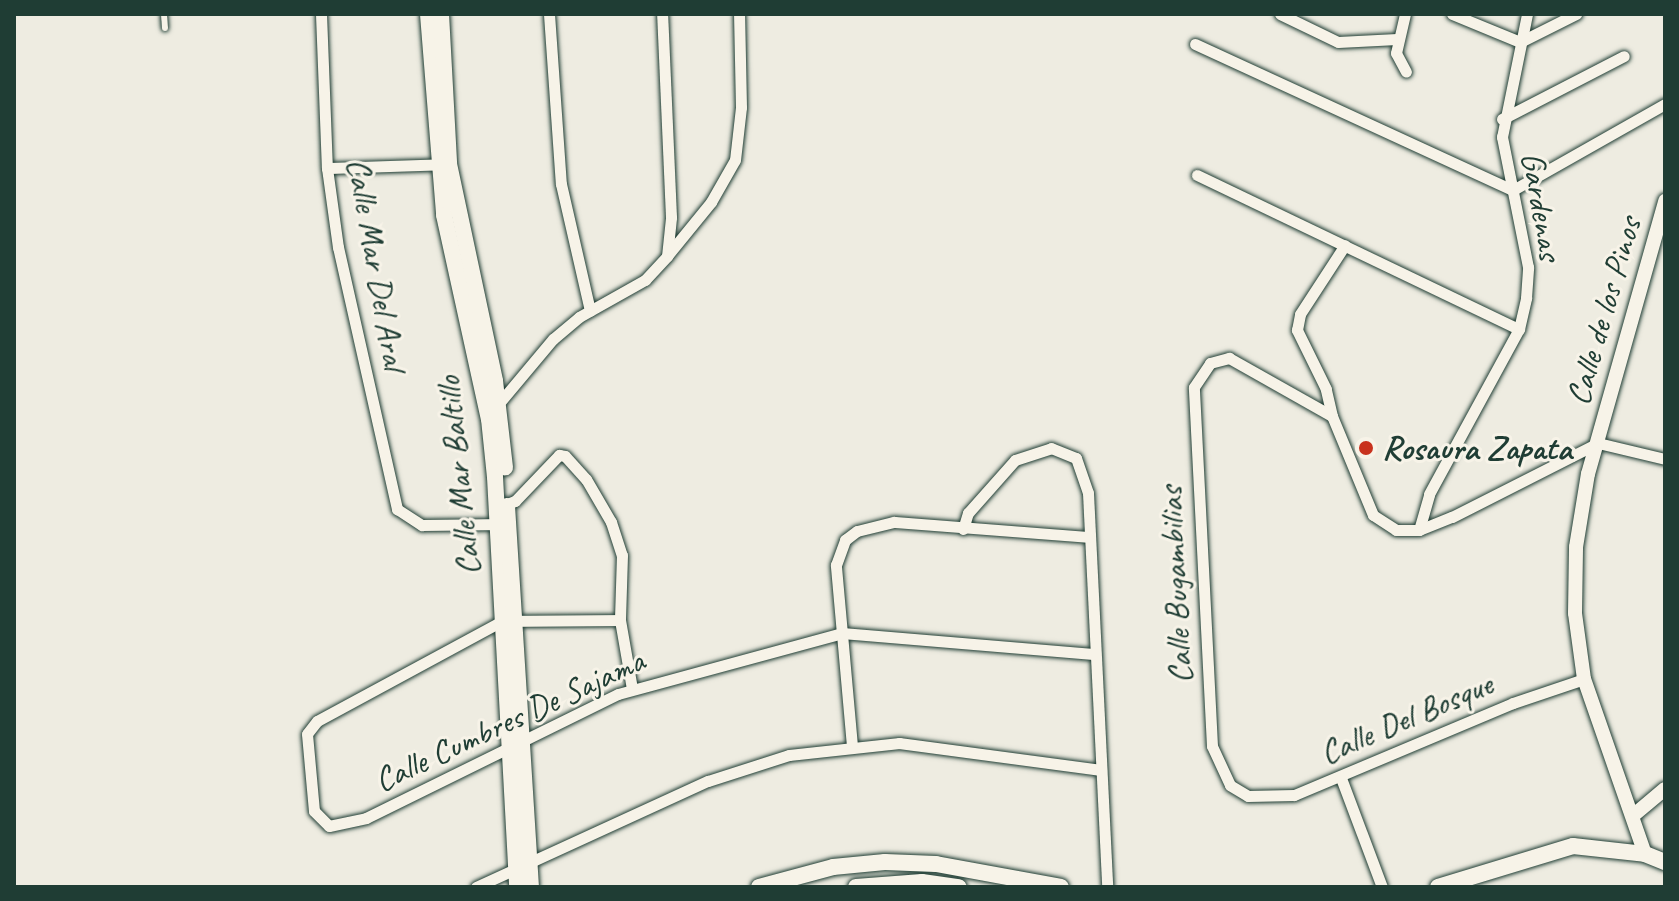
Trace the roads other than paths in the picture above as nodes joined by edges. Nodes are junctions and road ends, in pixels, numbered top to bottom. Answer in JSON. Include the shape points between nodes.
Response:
{"nodes":[{"id":1,"x":164,"y":14,"type":"edge"},
{"id":2,"x":321,"y":14,"type":"edge"},
{"id":3,"x":428,"y":14,"type":"edge"},
{"id":4,"x":441,"y":14,"type":"edge"},
{"id":5,"x":549,"y":14,"type":"edge"},
{"id":6,"x":662,"y":14,"type":"edge"},
{"id":7,"x":739,"y":14,"type":"edge"},
{"id":8,"x":1280,"y":14,"type":"edge"},
{"id":9,"x":1405,"y":14,"type":"edge"},
{"id":10,"x":1452,"y":14,"type":"edge"},
{"id":11,"x":1527,"y":14,"type":"edge"},
{"id":12,"x":1576,"y":14,"type":"edge"},
{"id":13,"x":165,"y":28,"type":"dead end"},
{"id":14,"x":1397,"y":39,"type":"junction"},
{"id":15,"x":1520,"y":42,"type":"junction"},
{"id":16,"x":1195,"y":44,"type":"dead end"},
{"id":17,"x":1624,"y":56,"type":"dead end"},
{"id":18,"x":1406,"y":72,"type":"dead end"},
{"id":19,"x":1665,"y":104,"type":"edge"},
{"id":20,"x":1502,"y":119,"type":"junction"},
{"id":21,"x":443,"y":164,"type":"junction"},
{"id":22,"x":327,"y":168,"type":"junction"},
{"id":23,"x":1197,"y":175,"type":"dead end"},
{"id":24,"x":1513,"y":190,"type":"junction"},
{"id":25,"x":1665,"y":201,"type":"edge"},
{"id":26,"x":1345,"y":245,"type":"junction"},
{"id":27,"x":667,"y":256,"type":"junction"},
{"id":28,"x":590,"y":311,"type":"junction"},
{"id":29,"x":1519,"y":329,"type":"junction"},
{"id":30,"x":494,"y":409,"type":"junction"},
{"id":31,"x":1332,"y":416,"type":"junction"},
{"id":32,"x":1598,"y":443,"type":"junction"},
{"id":33,"x":1665,"y":459,"type":"edge"},
{"id":34,"x":502,"y":506,"type":"junction"},
{"id":35,"x":503,"y":524,"type":"junction"},
{"id":36,"x":963,"y":529,"type":"junction"},
{"id":37,"x":1419,"y":530,"type":"junction"},
{"id":38,"x":1088,"y":537,"type":"junction"},
{"id":39,"x":508,"y":620,"type":"junction"},
{"id":40,"x":620,"y":620,"type":"junction"},
{"id":41,"x":842,"y":633,"type":"junction"},
{"id":42,"x":1093,"y":654,"type":"junction"},
{"id":43,"x":1584,"y":679,"type":"junction"},
{"id":44,"x":632,"y":689,"type":"junction"},
{"id":45,"x":515,"y":742,"type":"junction"},
{"id":46,"x":852,"y":746,"type":"junction"},
{"id":47,"x":1101,"y":770,"type":"junction"},
{"id":48,"x":1341,"y":778,"type":"junction"},
{"id":49,"x":1665,"y":789,"type":"edge"},
{"id":50,"x":1248,"y":796,"type":"joint"},
{"id":51,"x":1635,"y":814,"type":"junction"},
{"id":52,"x":1645,"y":854,"type":"junction"},
{"id":53,"x":1665,"y":862,"type":"edge"},
{"id":54,"x":522,"y":864,"type":"junction"},
{"id":55,"x":476,"y":887,"type":"edge"},
{"id":56,"x":517,"y":887,"type":"edge"},
{"id":57,"x":531,"y":887,"type":"edge"},
{"id":58,"x":759,"y":887,"type":"edge"},
{"id":59,"x":856,"y":887,"type":"edge"},
{"id":60,"x":959,"y":887,"type":"edge"},
{"id":61,"x":1061,"y":887,"type":"edge"},
{"id":62,"x":1107,"y":887,"type":"edge"},
{"id":63,"x":1382,"y":887,"type":"edge"},
{"id":64,"x":1438,"y":887,"type":"edge"}],
"edges":[{"from":1,"to":13,"type":"lane"},
{"from":2,"to":22,"type":"street","name":"Calle Mar Del Aral"},
{"from":3,"to":21,"type":"main road","name":"Calle Mar Baltillo"},
{"from":4,"to":21,"type":"main road","name":"Calle Mar Baltillo"},
{"from":5,"to":28,"type":"street","via":[[561,184]]},
{"from":6,"to":27,"type":"street","via":[[671,217]]},
{"from":7,"to":27,"type":"street","via":[[741,107],[735,160],[711,202]]},
{"from":8,"to":14,"type":"street","via":[[1338,42]]},
{"from":9,"to":14,"type":"street"},
{"from":10,"to":15,"type":"street"},
{"from":11,"to":15,"type":"street","name":"Gardenas"},
{"from":12,"to":15,"type":"street"},
{"from":14,"to":18,"type":"street","via":[[1396,53]]},
{"from":15,"to":20,"type":"street","name":"Gardenas"},
{"from":16,"to":24,"type":"street"},
{"from":17,"to":20,"type":"street"},
{"from":19,"to":24,"type":"street"},
{"from":20,"to":24,"type":"street","name":"Gardenas"},
{"from":21,"to":22,"type":"street"},
{"from":21,"to":30,"type":"main road","name":"Calle Mar Baltillo"},
{"from":22,"to":35,"type":"street","name":"Calle Mar Del Aral","via":[[338,247],[397,509],[422,525]]},
{"from":23,"to":26,"type":"street"},
{"from":24,"to":29,"type":"street","name":"Gardenas","via":[[1528,267]]},
{"from":25,"to":32,"type":"street","name":"Calle de los Pinos"},
{"from":26,"to":29,"type":"street"},
{"from":26,"to":31,"type":"street","via":[[1300,314],[1297,330],[1326,389]]},
{"from":27,"to":28,"type":"street","via":[[645,280]]},
{"from":28,"to":30,"type":"street","via":[[553,339]]},
{"from":29,"to":37,"type":"street","name":"Gardenas","via":[[1429,494]]},
{"from":30,"to":34,"type":"main road","name":"Calle Mar Baltillo"},
{"from":31,"to":37,"type":"street","via":[[1373,515],[1396,530]]},
{"from":31,"to":50,"type":"street","name":"Calle Bugambilias","via":[[1229,358],[1210,363],[1194,387],[1212,746],[1230,785]]},
{"from":32,"to":33,"type":"street"},
{"from":32,"to":37,"type":"street"},
{"from":32,"to":43,"type":"street","name":"Calle de los Pinos","via":[[1576,547],[1575,613]]},
{"from":34,"to":35,"type":"main road","name":"Calle Mar Baltillo"},
{"from":34,"to":40,"type":"street","via":[[553,458],[565,456],[586,479],[618,539]]},
{"from":35,"to":39,"type":"main road","name":"Calle Mar Baltillo"},
{"from":36,"to":38,"type":"street"},
{"from":36,"to":38,"type":"street","via":[[968,513],[1015,460],[1051,448],[1076,458],[1082,469]]},
{"from":36,"to":41,"type":"street","via":[[894,522],[857,531],[845,540],[836,565]]},
{"from":38,"to":42,"type":"street"},
{"from":39,"to":40,"type":"street"},
{"from":39,"to":45,"type":"main road","name":"Calle Mar Baltillo"},
{"from":39,"to":45,"type":"street","name":"Calle Cumbres De Sajama","via":[[310,726],[314,811],[329,826],[366,818]]},
{"from":40,"to":44,"type":"street"},
{"from":41,"to":42,"type":"street","name":"Calle Cumbres De Sajama"},
{"from":41,"to":44,"type":"street","name":"Calle Cumbres De Sajama"},
{"from":41,"to":46,"type":"street"},
{"from":42,"to":47,"type":"street"},
{"from":43,"to":48,"type":"street","name":"Calle Del Bosque","via":[[1513,703]]},
{"from":43,"to":51,"type":"street","name":"Calle de los Pinos"},
{"from":44,"to":45,"type":"street","name":"Calle Cumbres De Sajama"},
{"from":45,"to":54,"type":"main road","name":"Calle Mar Baltillo"},
{"from":46,"to":47,"type":"street","via":[[899,743]]},
{"from":46,"to":54,"type":"street","via":[[744,767]]},
{"from":47,"to":62,"type":"street"},
{"from":48,"to":50,"type":"street","name":"Calle Del Bosque","via":[[1294,795]]},
{"from":48,"to":63,"type":"street"},
{"from":49,"to":51,"type":"street"},
{"from":51,"to":52,"type":"street","name":"Calle de los Pinos"},
{"from":52,"to":53,"type":"main road"},
{"from":52,"to":64,"type":"main road","via":[[1573,846]]},
{"from":54,"to":55,"type":"street"},
{"from":54,"to":56,"type":"main road","name":"Calle Mar Baltillo"},
{"from":54,"to":57,"type":"main road","name":"Calle Mar Baltillo"},
{"from":58,"to":61,"type":"main road","via":[[833,867],[885,862],[936,864]]},
{"from":59,"to":60,"type":"main road","via":[[922,882]]}]}
